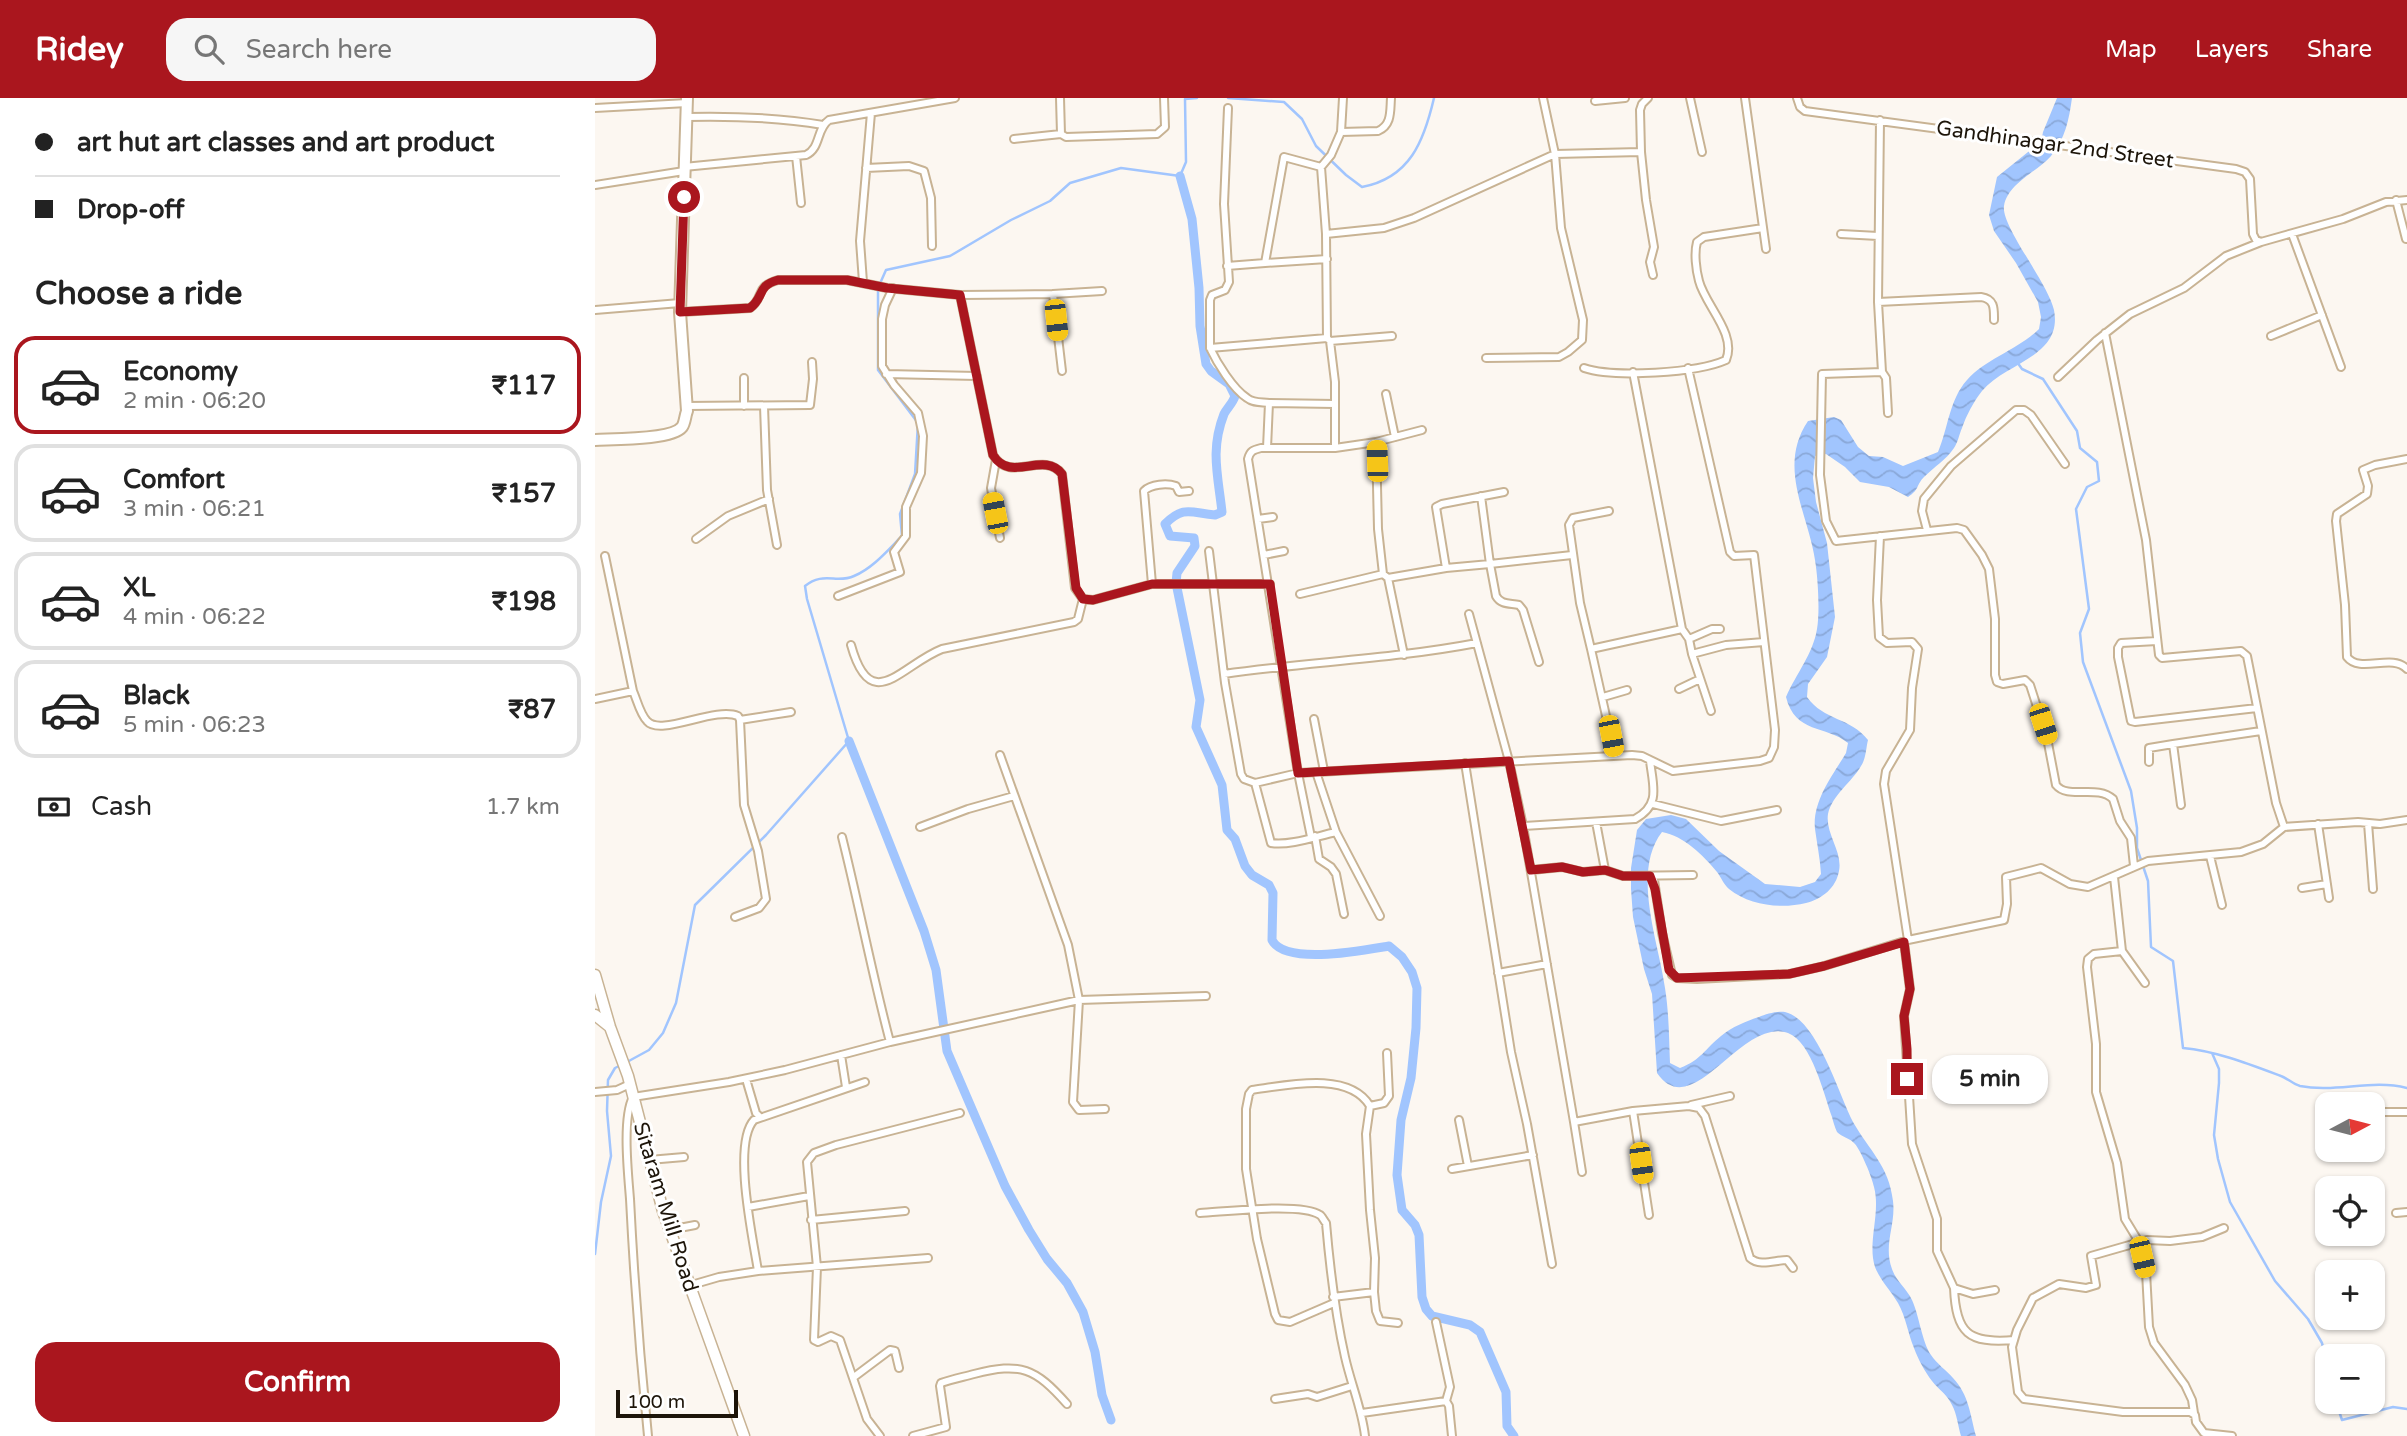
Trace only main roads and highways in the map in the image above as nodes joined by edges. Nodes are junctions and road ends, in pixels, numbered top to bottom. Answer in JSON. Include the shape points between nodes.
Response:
{"nodes":[{"id":1,"x":687,"y":100,"type":"edge"},
{"id":2,"x":595,"y":440,"type":"edge"},
{"id":3,"x":595,"y":975,"type":"edge"},
{"id":4,"x":595,"y":1015,"type":"edge"},
{"id":5,"x":610,"y":1027,"type":"junction"},
{"id":6,"x":744,"y":1436,"type":"edge"}],
"edges":[{"from":1,"to":2,"type":"main road","via":[[680,308],[683,425],[664,435]]},
{"from":3,"to":5,"type":"main road","name":"Sitaram Mill Road"},
{"from":4,"to":5,"type":"main road"},
{"from":5,"to":6,"type":"main road","name":"Sitaram Mill Road","via":[[669,1230]]}]}
